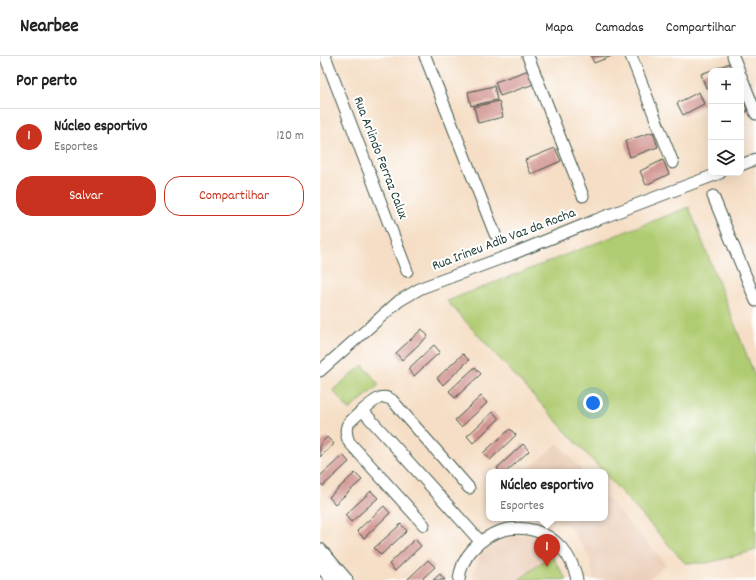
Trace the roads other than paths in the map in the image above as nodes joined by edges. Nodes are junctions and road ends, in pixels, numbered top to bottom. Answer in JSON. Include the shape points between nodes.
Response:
{"nodes":[{"id":1,"x":325,"y":56,"type":"edge"},
{"id":2,"x":425,"y":56,"type":"edge"},
{"id":3,"x":528,"y":56,"type":"edge"},
{"id":4,"x":631,"y":56,"type":"edge"},
{"id":5,"x":733,"y":56,"type":"edge"},
{"id":6,"x":738,"y":68,"type":"edge"},
{"id":7,"x":744,"y":84,"type":"edge"},
{"id":8,"x":756,"y":114,"type":"edge"},
{"id":9,"x":756,"y":160,"type":"edge"},
{"id":10,"x":673,"y":163,"type":"dead end"},
{"id":11,"x":744,"y":164,"type":"edge"},
{"id":12,"x":712,"y":176,"type":"edge"},
{"id":13,"x":583,"y":196,"type":"dead end"},
{"id":14,"x":713,"y":196,"type":"dead end"},
{"id":15,"x":495,"y":234,"type":"dead end"},
{"id":16,"x":407,"y":271,"type":"dead end"},
{"id":17,"x":756,"y":301,"type":"edge"},
{"id":18,"x":320,"y":371,"type":"edge"},
{"id":19,"x":363,"y":411,"type":"junction"},
{"id":20,"x":469,"y":488,"type":"dead end"},
{"id":21,"x":424,"y":525,"type":"dead end"},
{"id":22,"x":480,"y":542,"type":"junction"},
{"id":23,"x":320,"y":550,"type":"edge"},
{"id":24,"x":320,"y":565,"type":"edge"},
{"id":25,"x":341,"y":580,"type":"edge"},
{"id":26,"x":459,"y":580,"type":"edge"},
{"id":27,"x":577,"y":580,"type":"edge"}],
"edges":[{"from":1,"to":16,"type":"street","name":"Rua Arlindo Ferraz Calux"},
{"from":2,"to":15,"type":"street"},
{"from":3,"to":13,"type":"street"},
{"from":4,"to":10,"type":"street"},
{"from":5,"to":6,"type":"street"},
{"from":7,"to":8,"type":"street"},
{"from":9,"to":11,"type":"street"},
{"from":12,"to":18,"type":"street","name":"Rua Irineu Adib Vaz da Rocha","via":[[421,288],[400,301]]},
{"from":14,"to":17,"type":"street"},
{"from":19,"to":20,"type":"street","via":[[379,398],[392,400]]},
{"from":19,"to":21,"type":"street","via":[[347,426],[346,435],[349,442]]},
{"from":19,"to":22,"type":"street"},
{"from":22,"to":26,"type":"street","via":[[467,556],[459,573]]},
{"from":22,"to":27,"type":"street","via":[[496,532],[515,528],[534,530],[552,538],[566,551],[575,568]]},
{"from":23,"to":25,"type":"street"},
{"from":24,"to":25,"type":"street"}]}
